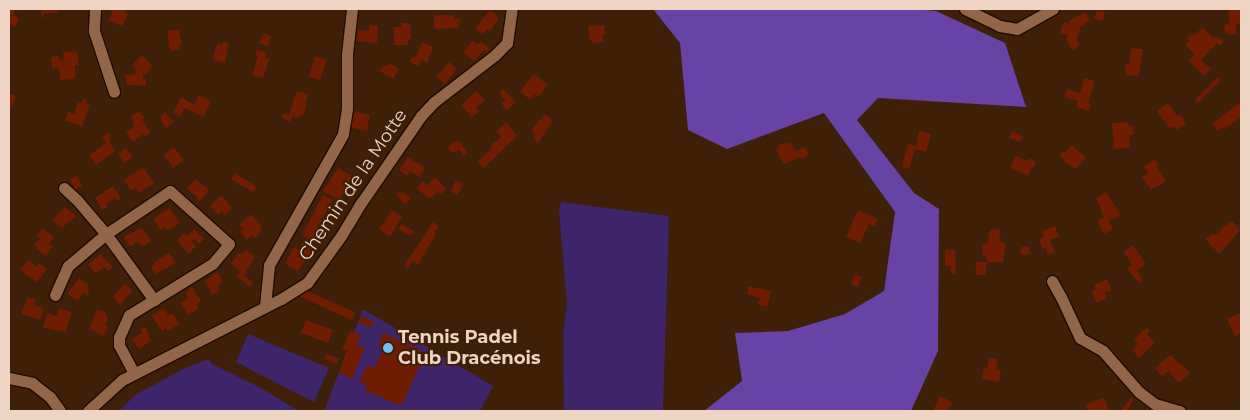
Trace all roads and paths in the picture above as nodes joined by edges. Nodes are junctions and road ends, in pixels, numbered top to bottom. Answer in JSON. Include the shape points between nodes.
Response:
{"nodes":[{"id":1,"x":94,"y":9,"type":"edge"},
{"id":2,"x":352,"y":9,"type":"edge"},
{"id":3,"x":512,"y":9,"type":"edge"},
{"id":4,"x":965,"y":9,"type":"edge"},
{"id":5,"x":1049,"y":11,"type":"edge"},
{"id":6,"x":114,"y":92,"type":"dead end"},
{"id":7,"x":64,"y":188,"type":"dead end"},
{"id":8,"x":106,"y":234,"type":"junction"},
{"id":9,"x":1052,"y":281,"type":"dead end"},
{"id":10,"x":55,"y":295,"type":"dead end"},
{"id":11,"x":154,"y":300,"type":"junction"},
{"id":12,"x":265,"y":306,"type":"junction"},
{"id":13,"x":134,"y":373,"type":"junction"},
{"id":14,"x":9,"y":378,"type":"edge"},
{"id":15,"x":60,"y":411,"type":"edge"},
{"id":16,"x":88,"y":411,"type":"edge"},
{"id":17,"x":1180,"y":411,"type":"edge"}],
"edges":[{"from":1,"to":6,"type":"street","via":[[94,31]]},
{"from":2,"to":12,"type":"street","via":[[343,134],[269,264]]},
{"from":3,"to":12,"type":"street","name":"Chemin de la Motte","via":[[507,43],[421,116],[307,283]]},
{"from":4,"to":5,"type":"street","via":[[1000,26],[1017,29]]},
{"from":7,"to":8,"type":"street"},
{"from":8,"to":10,"type":"street","via":[[68,266]]},
{"from":8,"to":11,"type":"street"},
{"from":8,"to":11,"type":"street","via":[[170,191],[229,244],[212,264]]},
{"from":9,"to":17,"type":"street","via":[[1080,338],[1103,351],[1155,404]]},
{"from":11,"to":13,"type":"street","via":[[129,315],[119,337],[119,345]]},
{"from":12,"to":13,"type":"street","name":"Chemin de la Motte"},
{"from":13,"to":16,"type":"street","name":"Chemin de la Motte"},
{"from":14,"to":15,"type":"street","via":[[32,384],[50,397]]}]}
